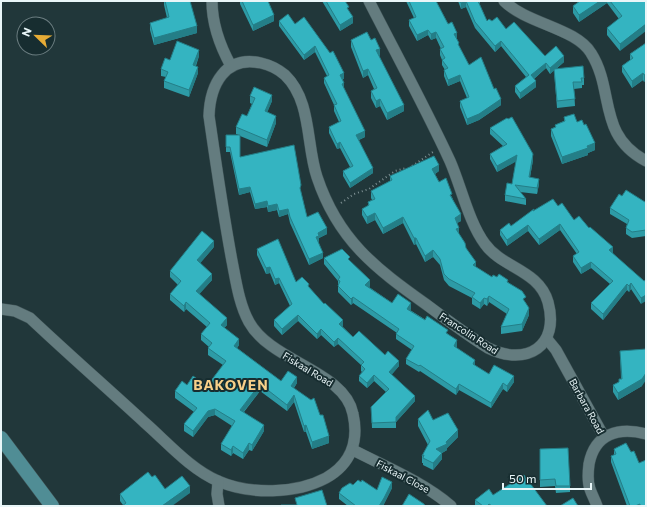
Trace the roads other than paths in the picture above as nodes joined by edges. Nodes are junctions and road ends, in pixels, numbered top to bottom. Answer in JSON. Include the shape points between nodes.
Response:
{"nodes":[{"id":1,"x":212,"y":1,"type":"edge"},
{"id":2,"x":369,"y":1,"type":"edge"},
{"id":3,"x":504,"y":1,"type":"edge"},
{"id":4,"x":231,"y":66,"type":"junction"},
{"id":5,"x":646,"y":161,"type":"edge"},
{"id":6,"x":1,"y":310,"type":"edge"},
{"id":7,"x":547,"y":339,"type":"junction"},
{"id":8,"x":646,"y":434,"type":"edge"},
{"id":9,"x":604,"y":437,"type":"junction"},
{"id":10,"x":1,"y":438,"type":"edge"},
{"id":11,"x":353,"y":450,"type":"junction"},
{"id":12,"x":218,"y":481,"type":"junction"},
{"id":13,"x":52,"y":506,"type":"edge"},
{"id":14,"x":219,"y":506,"type":"edge"},
{"id":15,"x":452,"y":506,"type":"edge"},
{"id":16,"x":597,"y":506,"type":"edge"}],
"edges":[{"from":1,"to":4,"type":"street","via":[[214,27]]},
{"from":2,"to":7,"type":"street","via":[[443,146],[459,181],[476,231],[494,255],[529,275],[541,287],[551,313]]},
{"from":3,"to":5,"type":"street","via":[[527,18],[570,36],[591,52],[604,88],[611,121],[618,136],[627,148]]},
{"from":4,"to":7,"type":"street","name":"Francolin Road","via":[[247,62],[264,64],[280,72],[292,83],[300,97],[317,179],[348,237],[376,268],[488,348],[501,354],[527,354],[538,349]]},
{"from":4,"to":11,"type":"street","name":"Fiskaal Road","via":[[214,86],[209,116],[226,228],[242,304],[249,322],[261,338],[335,386],[348,398],[355,431]]},
{"from":6,"to":12,"type":"street","name":"Fiskaal Road","via":[[15,311],[30,318],[179,454]]},
{"from":7,"to":9,"type":"street","name":"Barbara Road","via":[[556,350]]},
{"from":8,"to":9,"type":"street","name":"Barbara Road","via":[[626,431]]},
{"from":9,"to":16,"type":"street","via":[[591,454],[588,477]]},
{"from":10,"to":13,"type":"main road"},
{"from":11,"to":12,"type":"street","name":"Fiskaal Road","via":[[337,471],[302,487],[277,491],[258,490]]},
{"from":11,"to":15,"type":"street","name":"Fiskaal Close","via":[[435,494]]},
{"from":12,"to":14,"type":"street"}]}
